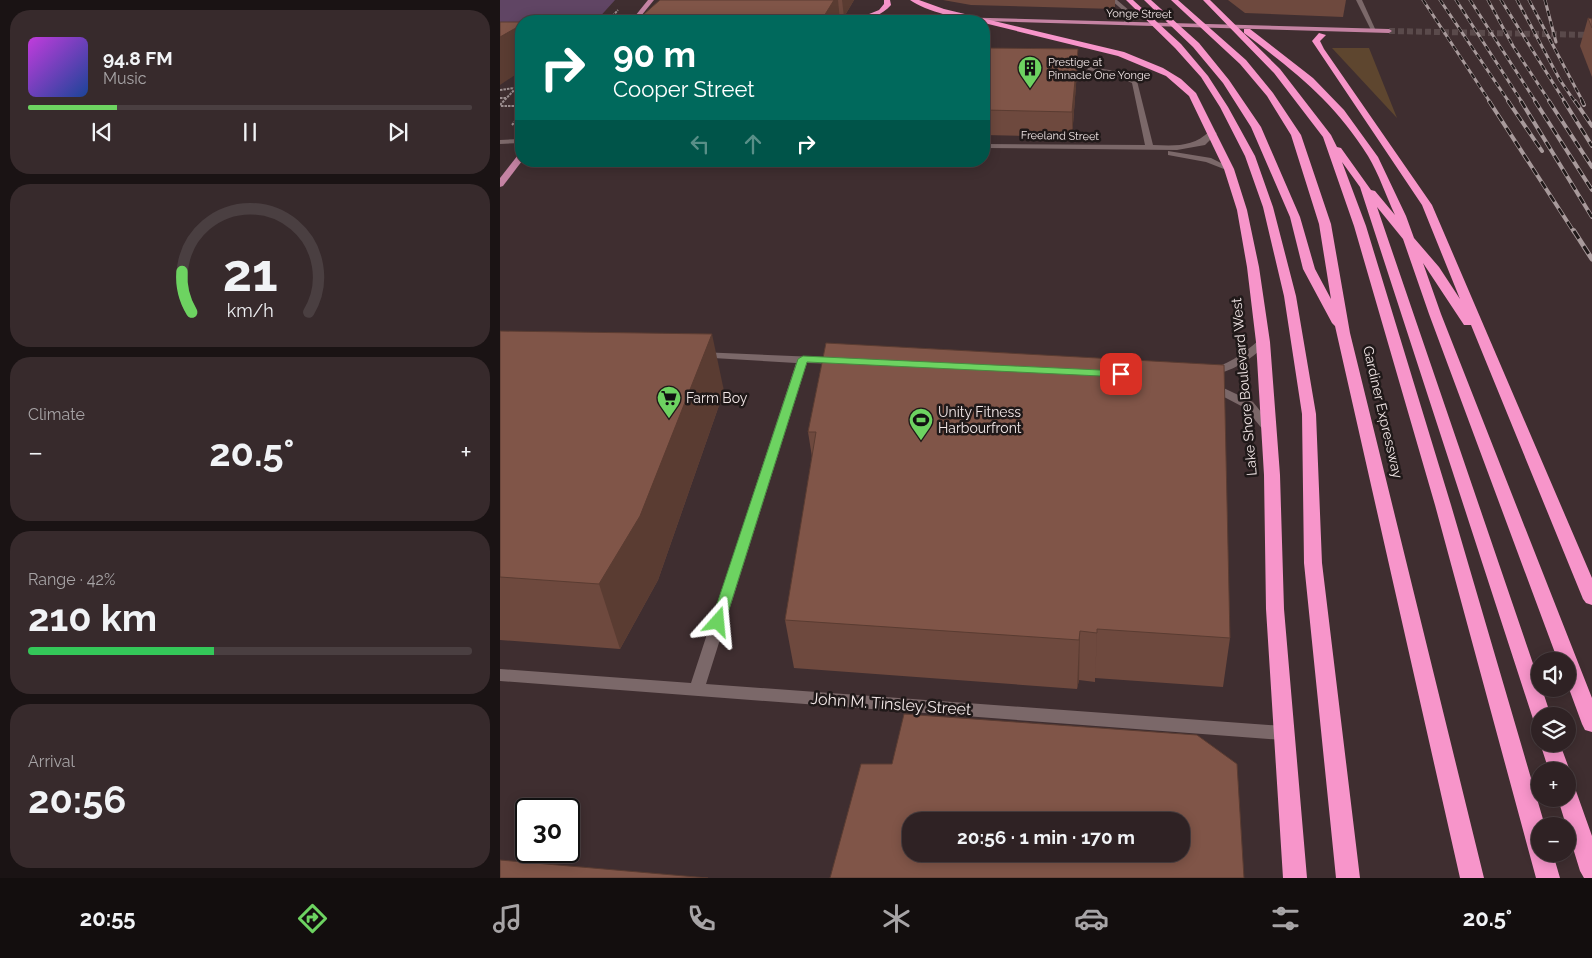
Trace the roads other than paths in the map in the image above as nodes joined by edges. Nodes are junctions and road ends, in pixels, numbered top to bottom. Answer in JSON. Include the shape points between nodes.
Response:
{"nodes":[{"id":1,"x":651,"y":0,"type":"edge"},
{"id":2,"x":887,"y":0,"type":"edge"},
{"id":3,"x":913,"y":0,"type":"edge"},
{"id":4,"x":1114,"y":0,"type":"edge"},
{"id":5,"x":1129,"y":0,"type":"edge"},
{"id":6,"x":1148,"y":0,"type":"edge"},
{"id":7,"x":1174,"y":0,"type":"edge"},
{"id":8,"x":1206,"y":0,"type":"edge"},
{"id":9,"x":1359,"y":0,"type":"edge"},
{"id":10,"x":639,"y":15,"type":"edge"},
{"id":11,"x":870,"y":15,"type":"edge"},
{"id":12,"x":957,"y":15,"type":"edge"},
{"id":13,"x":1208,"y":15,"type":"dead end"},
{"id":14,"x":990,"y":24,"type":"edge"},
{"id":15,"x":1127,"y":24,"type":"junction"},
{"id":16,"x":990,"y":25,"type":"edge"},
{"id":17,"x":1220,"y":26,"type":"junction"},
{"id":18,"x":1018,"y":28,"type":"junction"},
{"id":19,"x":1374,"y":30,"type":"junction"},
{"id":20,"x":1227,"y":33,"type":"junction"},
{"id":21,"x":1322,"y":35,"type":"junction"},
{"id":22,"x":1090,"y":69,"type":"dead end"},
{"id":23,"x":1213,"y":133,"type":"junction"},
{"id":24,"x":515,"y":141,"type":"edge"},
{"id":25,"x":500,"y":142,"type":"edge"},
{"id":26,"x":990,"y":146,"type":"edge"},
{"id":27,"x":1136,"y":149,"type":"junction"},
{"id":28,"x":1150,"y":149,"type":"junction"},
{"id":29,"x":515,"y":165,"type":"edge"},
{"id":30,"x":1229,"y":169,"type":"junction"},
{"id":31,"x":500,"y":184,"type":"edge"},
{"id":32,"x":1365,"y":187,"type":"junction"},
{"id":33,"x":1343,"y":333,"type":"junction"},
{"id":34,"x":1263,"y":342,"type":"junction"},
{"id":35,"x":1489,"y":351,"type":"junction"},
{"id":36,"x":685,"y":354,"type":"edge"},
{"id":37,"x":803,"y":359,"type":"junction"},
{"id":38,"x":855,"y":362,"type":"edge"},
{"id":39,"x":1268,"y":428,"type":"junction"},
{"id":40,"x":1592,"y":599,"type":"edge"},
{"id":41,"x":500,"y":676,"type":"edge"},
{"id":42,"x":696,"y":691,"type":"junction"},
{"id":43,"x":1538,"y":707,"type":"edge"},
{"id":44,"x":1592,"y":724,"type":"edge"},
{"id":45,"x":1283,"y":733,"type":"junction"},
{"id":46,"x":1571,"y":807,"type":"edge"},
{"id":47,"x":1531,"y":817,"type":"edge"},
{"id":48,"x":1544,"y":862,"type":"edge"},
{"id":49,"x":1592,"y":871,"type":"edge"},
{"id":50,"x":1348,"y":874,"type":"edge"},
{"id":51,"x":1295,"y":878,"type":"edge"},
{"id":52,"x":1472,"y":878,"type":"edge"},
{"id":53,"x":1548,"y":878,"type":"edge"}],
"edges":[{"from":1,"to":10,"type":"main road"},
{"from":2,"to":11,"type":"highway","via":[[888,5],[884,9]]},
{"from":3,"to":12,"type":"highway","name":"Lake Shore Boulevard West"},
{"from":4,"to":15,"type":"street","via":[[1129,13]]},
{"from":5,"to":50,"type":"highway","via":[[1178,46],[1204,76],[1250,156],[1268,207],[1290,296],[1309,414],[1313,563]]},
{"from":6,"to":33,"type":"highway","via":[[1196,45],[1256,127],[1295,217],[1309,269]]},
{"from":7,"to":33,"type":"highway","name":"Gardiner Expressway","via":[[1243,62],[1296,135],[1325,224]]},
{"from":8,"to":44,"type":"highway","via":[[1310,80],[1341,112],[1373,157],[1401,216],[1438,323]]},
{"from":8,"to":47,"type":"highway","name":"Gardiner Expressway","via":[[1277,71],[1328,138],[1360,226],[1444,505]]},
{"from":9,"to":19,"type":"street"},
{"from":13,"to":17,"type":"highway"},
{"from":14,"to":15,"type":"main road","name":"Yonge Street"},
{"from":15,"to":17,"type":"main road","name":"Yonge Street"},
{"from":16,"to":18,"type":"highway","name":"Lake Shore Boulevard West"},
{"from":17,"to":19,"type":"main road","name":"Yonge Street"},
{"from":17,"to":20,"type":"highway"},
{"from":18,"to":20,"type":"main road","name":"Yonge Street"},
{"from":18,"to":23,"type":"highway","name":"Lake Shore Boulevard West","via":[[1121,54],[1172,76],[1193,95]]},
{"from":19,"to":21,"type":"main road","name":"Yonge Street","via":[[1390,33]]},
{"from":20,"to":21,"type":"main road","name":"Yonge Street"},
{"from":20,"to":32,"type":"highway","via":[[1328,136]]},
{"from":21,"to":35,"type":"highway","via":[[1316,41],[1321,50],[1428,205]]},
{"from":22,"to":28,"type":"street","via":[[1125,75],[1134,82]]},
{"from":23,"to":28,"type":"street","name":"Freeland Street","via":[[1195,145]]},
{"from":23,"to":30,"type":"highway","name":"Lake Shore Boulevard West"},
{"from":24,"to":25,"type":"street"},
{"from":26,"to":27,"type":"street","name":"Freeland Street"},
{"from":27,"to":28,"type":"street","name":"Freeland Street"},
{"from":27,"to":30,"type":"street","name":"Freeland Street","via":[[1195,157]]},
{"from":29,"to":31,"type":"main road"},
{"from":30,"to":34,"type":"highway","name":"Lake Shore Boulevard West","via":[[1244,220]]},
{"from":32,"to":35,"type":"highway","via":[[1435,270]]},
{"from":32,"to":43,"type":"highway"},
{"from":33,"to":52,"type":"highway","name":"Gardiner Expressway"},
{"from":34,"to":39,"type":"highway","name":"Lake Shore Boulevard West"},
{"from":34,"to":39,"type":"street","via":[[1242,362],[1196,378],[1250,405]]},
{"from":35,"to":40,"type":"highway"},
{"from":36,"to":37,"type":"street"},
{"from":37,"to":38,"type":"street"},
{"from":37,"to":42,"type":"street"},
{"from":39,"to":45,"type":"highway","name":"Lake Shore Boulevard West"},
{"from":41,"to":42,"type":"street","name":"John M. Tinsley Street"},
{"from":42,"to":45,"type":"street","name":"John M. Tinsley Street"},
{"from":45,"to":51,"type":"highway","name":"Lake Shore Boulevard West"},
{"from":46,"to":49,"type":"highway"},
{"from":48,"to":53,"type":"highway"}]}
